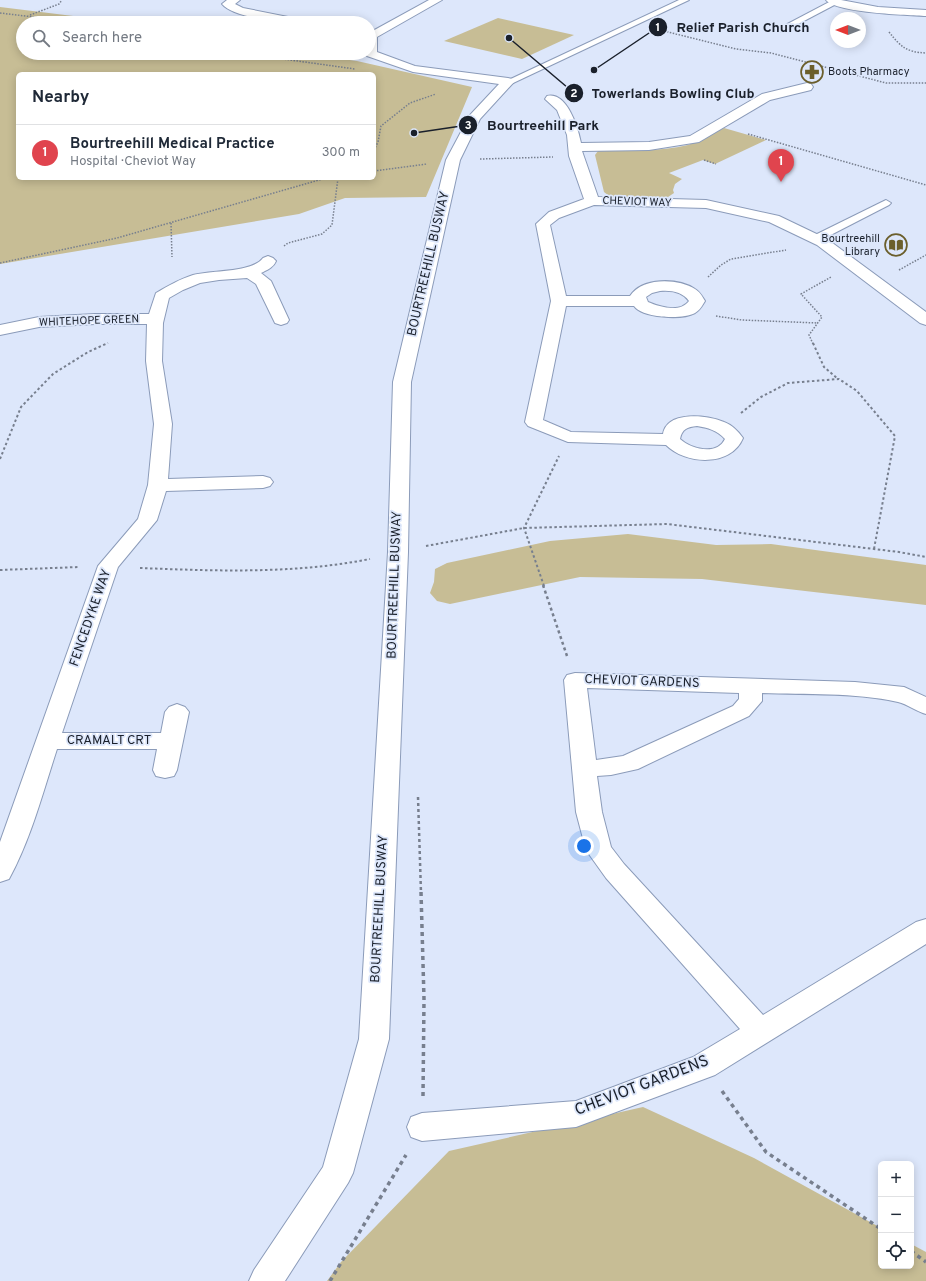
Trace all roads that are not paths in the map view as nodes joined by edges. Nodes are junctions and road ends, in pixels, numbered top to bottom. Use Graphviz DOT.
graph roads {
  1 [pos="235,0"];
  2 [pos="437,0"];
  3 [pos="685,0"];
  4 [pos="834,1"];
  5 [pos="926,13"];
  6 [pos="266,16"];
  7 [pos="780,30"];
  8 [pos="376,33"];
  9 [pos="376,56"];
  10 [pos="508,82"];
  11 [pos="806,87"];
  12 [pos="551,99"];
  13 [pos="574,142"];
  14 [pos="592,201"];
  15 [pos="886,203"];
  16 [pos="817,240"];
  17 [pos="268,261"];
  18 [pos="250,272"];
  19 [pos="559,301"];
  20 [pos="639,301"];
  21 [pos="281,320"];
  22 [pos="926,320"];
  23 [pos="155,321"];
  24 [pos="0,330"];
  25 [pos="671,440"];
  26 [pos="263,482"];
  27 [pos="158,485"];
  28 [pos="751,686"];
  29 [pos="926,706"];
  30 [pos="177,712"];
  31 [pos="48,741"];
  32 [pos="170,741"];
  33 [pos="585,769"];
  34 [pos="165,770"];
  35 [pos="0,872"];
  36 [pos="926,930"];
  37 [pos="760,1032"];
  38 [pos="422,1127"];
  39 [pos="266,1281"];
  1 -- 6 [label="street"];
  2 -- 8 [label="street"];
  3 -- 10 [label="lane, BOURTREEHILL BUSWAY"];
  4 -- 5 [label="street"];
  4 -- 7 [label="lane"];
  9 -- 10 [label="street"];
  10 -- 39 [label="street, BOURTREEHILL BUSWAY"];
  11 -- 13 [label="street"];
  12 -- 13 [label="street"];
  13 -- 14 [label="street"];
  14 -- 16 [label="street, CHEVIOT WAY"];
  14 -- 19 [label="street, CHEVIOT WAY"];
  15 -- 16 [label="lane"];
  16 -- 22 [label="street, CHEVIOT WAY"];
  17 -- 18 [label="street"];
  18 -- 21 [label="street"];
  18 -- 23 [label="street, FENCEDYKE WAY"];
  19 -- 20 [label="street"];
  19 -- 25 [label="street, CHEVIOT WAY"];
  20 -- 20 [label="street"];
  23 -- 24 [label="street, WHITEHOPE GREEN"];
  23 -- 27 [label="street, FENCEDYKE WAY"];
  25 -- 25 [label="street"];
  26 -- 27 [label="street"];
  27 -- 31 [label="street, FENCEDYKE WAY"];
  28 -- 29 [label="street, CHEVIOT GARDENS"];
  28 -- 33 [label="street"];
  28 -- 33 [label="street, CHEVIOT GARDENS"];
  30 -- 32 [label="street"];
  31 -- 32 [label="street, CRAMALT CRT"];
  31 -- 35 [label="street, FENCEDYKE WAY"];
  32 -- 34 [label="street"];
  33 -- 37 [label="street, CHEVIOT GARDENS"];
  36 -- 37 [label="street, CHEVIOT GARDENS"];
  37 -- 38 [label="street, CHEVIOT GARDENS"];
}
